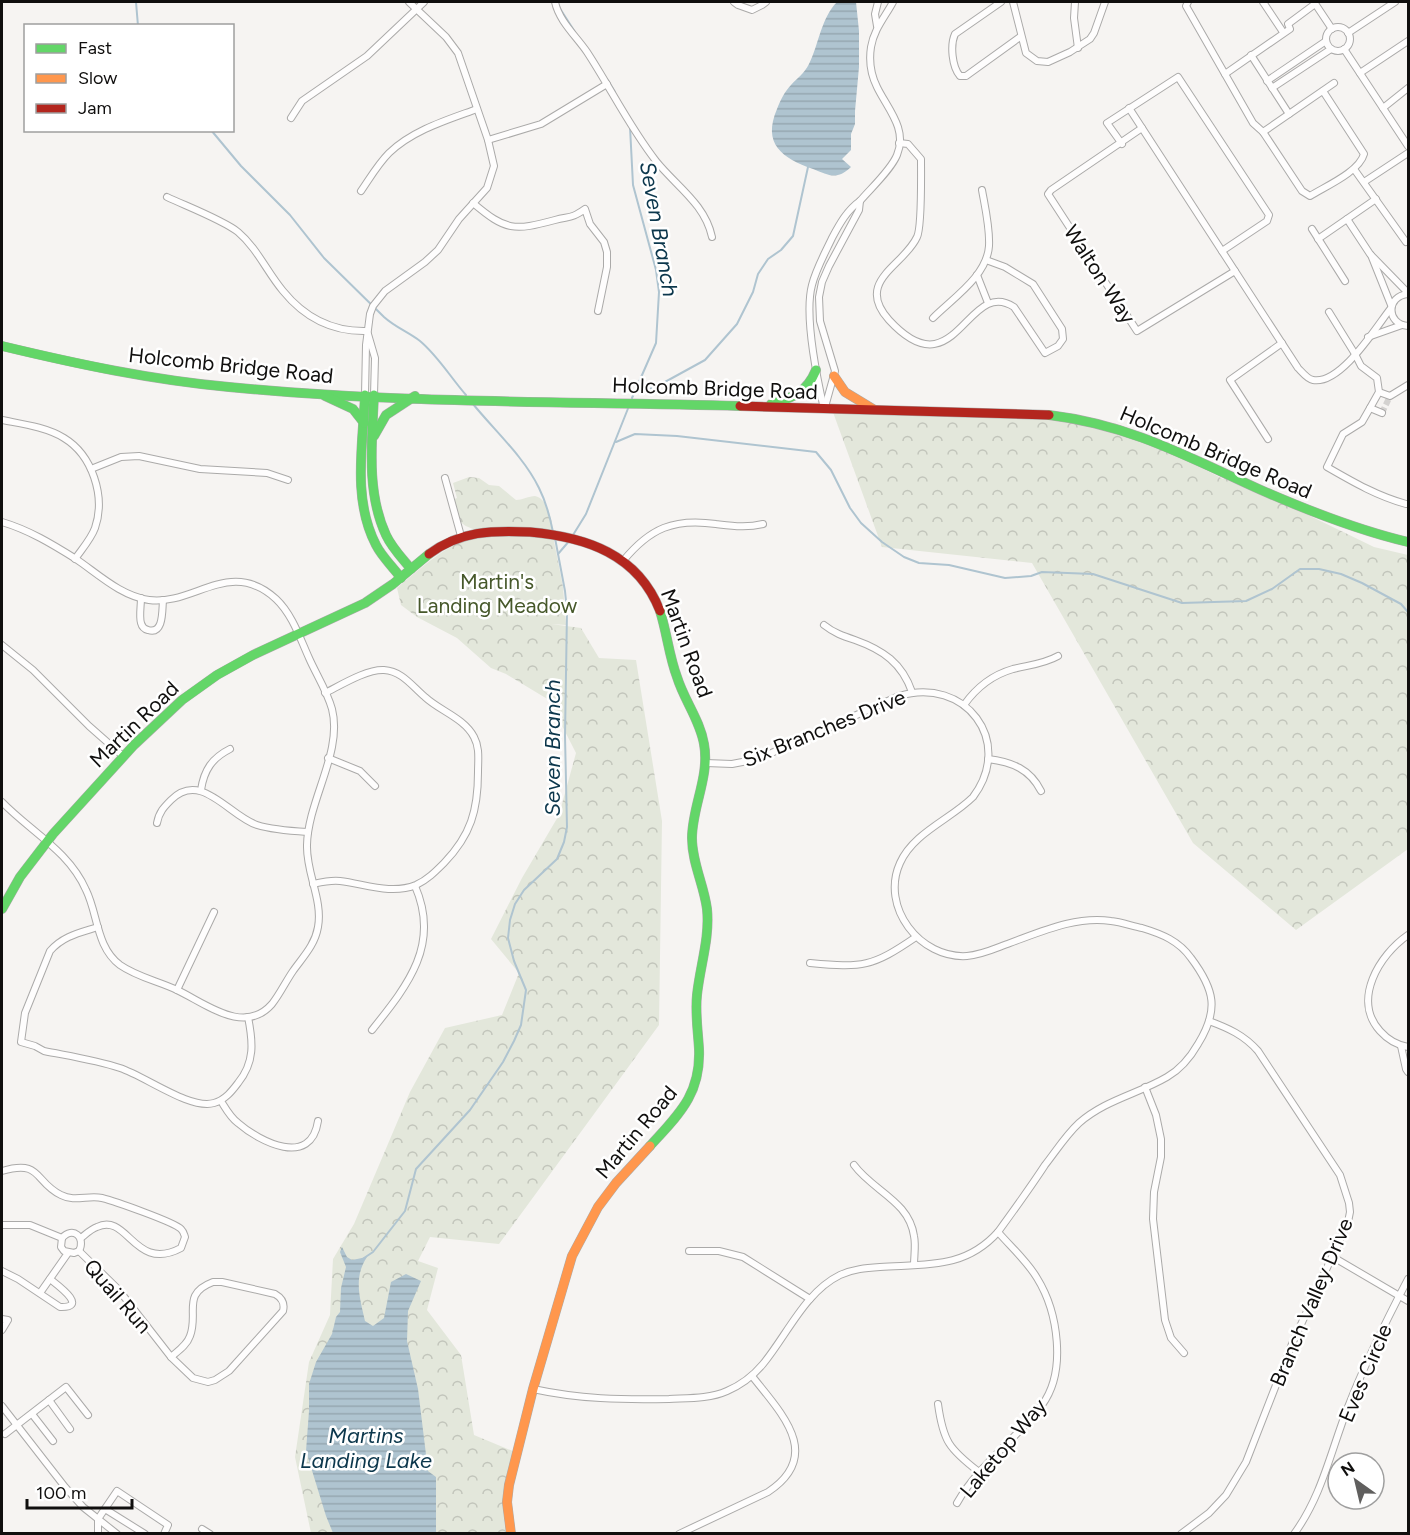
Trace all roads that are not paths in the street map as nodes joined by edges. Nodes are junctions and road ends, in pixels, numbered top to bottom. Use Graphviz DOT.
graph roads {
  1 [pos="409,2"];
  2 [pos="424,2"];
  3 [pos="555,2"];
  4 [pos="734,2"];
  5 [pos="766,2"];
  6 [pos="878,2"];
  7 [pos="893,2"];
  8 [pos="1001,2"];
  9 [pos="1013,2"];
  10 [pos="1075,2"];
  11 [pos="1105,2"];
  12 [pos="1188,2"];
  13 [pos="1263,2"];
  14 [pos="1323,2"];
  15 [pos="1395,2"];
  16 [pos="1315,4"];
  17 [pos="416,10"];
  18 [pos="877,27"];
  19 [pos="1332,29"];
  20 [pos="1283,32"];
  21 [pos="1348,33"];
  22 [pos="1020,37"];
  23 [pos="1326,41"];
  24 [pos="1408,41"];
  25 [pos="1078,48"];
  26 [pos="1331,49"];
  27 [pos="1344,50"];
  28 [pos="1251,55"];
  29 [pos="1360,73"];
  30 [pos="1225,74"];
  31 [pos="1267,81"];
  32 [pos="1334,83"];
  33 [pos="607,84"];
  34 [pos="1272,88"];
  35 [pos="1408,88"];
  36 [pos="1323,91"];
  37 [pos="1130,108"];
  38 [pos="1383,108"];
  39 [pos="477,110"];
  40 [pos="1289,114"];
  41 [pos="291,118"];
  42 [pos="1143,128"];
  43 [pos="1263,132"];
  44 [pos="488,140"];
  45 [pos="899,142"];
  46 [pos="1122,144"];
  47 [pos="1408,146"];
  48 [pos="1408,153"];
  49 [pos="1354,169"];
  50 [pos="1364,182"];
  51 [pos="982,190"];
  52 [pos="361,191"];
  53 [pos="167,197"];
  54 [pos="1376,199"];
  55 [pos="860,201"];
  56 [pos="473,203"];
  57 [pos="1347,219"];
  58 [pos="841,222"];
  59 [pos="850,227"];
  60 [pos="1312,229"];
  61 [pos="712,237"];
  62 [pos="1318,239"];
  63 [pos="1406,242"];
  64 [pos="1222,251"];
  65 [pos="1371,254"];
  66 [pos="986,260"];
  67 [pos="1235,271"];
  68 [pos="977,275"];
  69 [pos="1344,281"];
  70 [pos="1408,294"];
  71 [pos="988,303"];
  72 [pos="1391,306"];
  73 [pos="598,311"];
  74 [pos="1329,312"];
  75 [pos="933,318"];
  76 [pos="811,321"];
  77 [pos="819,321"];
  78 [pos="1406,326"];
  79 [pos="367,331"];
  80 [pos="1367,338"];
  81 [pos="1282,343"];
  82 [pos="2,346"];
  83 [pos="1355,354"];
  84 [pos="816,370"];
  85 [pos="834,376"];
  86 [pos="1408,385"];
  87 [pos="1379,392"];
  88 [pos="317,393"];
  89 [pos="369,395"];
  90 [pos="415,396"];
  91 [pos="759,407"];
  92 [pos="1370,408"];
  93 [pos="824,409"];
  94 [pos="876,410"];
  95 [pos="1382,413"];
  96 [pos="2,420"];
  97 [pos="364,423"];
  98 [pos="374,436"];
  99 [pos="1268,439"];
  100 [pos="91,469"];
  101 [pos="445,478"];
  102 [pos="288,480"];
  103 [pos="1408,504"];
  104 [pos="2,522"];
  105 [pos="763,524"];
  106 [pos="461,536"];
  107 [pos="1408,542"];
  108 [pos="75,559"];
  109 [pos="623,561"];
  110 [pos="411,569"];
  111 [pos="401,578"];
  112 [pos="141,598"];
  113 [pos="163,600"];
  114 [pos="824,625"];
  115 [pos="298,635"];
  116 [pos="2,645"];
  117 [pos="1058,656"];
  118 [pos="912,692"];
  119 [pos="325,693"];
  120 [pos="964,705"];
  121 [pos="230,749"];
  122 [pos="123,756"];
  123 [pos="328,758"];
  124 [pos="988,759"];
  125 [pos="706,763"];
  126 [pos="375,786"];
  127 [pos="201,790"];
  128 [pos="1041,791"];
  129 [pos="2,802"];
  130 [pos="157,823"];
  131 [pos="308,832"];
  132 [pos="47,841"];
  133 [pos="313,884"];
  134 [pos="415,886"];
  135 [pos="2,909"];
  136 [pos="214,912"];
  137 [pos="98,927"];
  138 [pos="1408,935"];
  139 [pos="916,937"];
  140 [pos="810,963"];
  141 [pos="177,990"];
  142 [pos="248,1017"];
  143 [pos="1209,1021"];
  144 [pos="372,1030"];
  145 [pos="1405,1046"];
  146 [pos="1408,1072"];
  147 [pos="1145,1087"];
  148 [pos="221,1101"];
  149 [pos="318,1121"];
  150 [pos="854,1165"];
  151 [pos="2,1171"];
  152 [pos="2,1225"];
  153 [pos="998,1232"];
  154 [pos="62,1238"];
  155 [pos="81,1238"];
  156 [pos="79,1251"];
  157 [pos="689,1251"];
  158 [pos="68,1253"];
  159 [pos="1333,1257"];
  160 [pos="914,1265"];
  161 [pos="2,1272"];
  162 [pos="50,1279"];
  163 [pos="1408,1279"];
  164 [pos="40,1293"];
  165 [pos="1399,1296"];
  166 [pos="810,1299"];
  167 [pos="1408,1301"];
  168 [pos="2,1319"];
  169 [pos="2,1330"];
  170 [pos="1184,1353"];
  171 [pos="171,1357"];
  172 [pos="752,1376"];
  173 [pos="533,1389"];
  174 [pos="49,1400"];
  175 [pos="938,1404"];
  176 [pos="2,1406"];
  177 [pos="32,1414"];
  178 [pos="88,1415"];
  179 [pos="17,1426"];
  180 [pos="70,1429"];
  181 [pos="2,1434"];
  182 [pos="53,1441"];
  183 [pos="979,1472"];
  184 [pos="957,1503"];
  185 [pos="105,1509"];
  186 [pos="98,1520"];
  187 [pos="202,1529"];
  188 [pos="98,1533"];
  189 [pos="117,1533"];
  190 [pos="145,1533"];
  191 [pos="164,1533"];
  192 [pos="210,1533"];
  193 [pos="511,1533"];
  194 [pos="679,1533"];
  195 [pos="1181,1533"];
  196 [pos="1294,1533"];
  1 -- 17 [label="street"];
  2 -- 17 [label="street"];
  3 -- 33 [label="street"];
  4 -- 5 [label="street"];
  6 -- 18 [label="street"];
  7 -- 18 [label="street"];
  8 -- 22 [label="street"];
  9 -- 22 [label="street"];
  10 -- 25 [label="street"];
  11 -- 25 [label="street"];
  12 -- 30 [label="street"];
  13 -- 20 [label="street"];
  14 -- 16 [label="street"];
  15 -- 21 [label="street"];
  16 -- 19 [label="street"];
  16 -- 20 [label="street"];
  17 -- 39 [label="street"];
  17 -- 41 [label="street"];
  18 -- 45 [label="street"];
  19 -- 21 [label="street"];
  19 -- 23 [label="street"];
  20 -- 28 [label="street"];
  21 -- 27 [label="street"];
  22 -- 25 [label="street"];
  23 -- 26 [label="street"];
  23 -- 31 [label="street"];
  24 -- 29 [label="street"];
  26 -- 27 [label="street"];
  26 -- 34 [label="street"];
  27 -- 29 [label="street"];
  28 -- 30 [label="street"];
  28 -- 31 [label="street"];
  29 -- 38 [label="street"];
  30 -- 43 [label="street"];
  31 -- 34 [label="street"];
  32 -- 36 [label="street"];
  33 -- 44 [label="street"];
  33 -- 61 [label="street"];
  34 -- 40 [label="street"];
  35 -- 38 [label="street"];
  36 -- 40 [label="street"];
  36 -- 49 [label="street"];
  37 -- 42 [label="street"];
  37 -- 46 [label="street"];
  37 -- 64 [label="street"];
  38 -- 47 [label="street"];
  39 -- 44 [label="street"];
  39 -- 52 [label="street"];
  40 -- 43 [label="street"];
  42 -- 46 [label="street, Walton Way"];
  42 -- 64 [label="street"];
  43 -- 49 [label="street"];
  44 -- 56 [label="street"];
  45 -- 55 [label="street"];
  45 -- 71 [label="street"];
  46 -- 67 [label="street, Walton Way"];
  48 -- 50 [label="street"];
  49 -- 50 [label="street"];
  50 -- 54 [label="street"];
  51 -- 66 [label="street"];
  53 -- 79 [label="street"];
  54 -- 57 [label="street"];
  54 -- 63 [label="street"];
  55 -- 58 [label="street"];
  55 -- 59 [label="street"];
  56 -- 73 [label="street"];
  56 -- 79 [label="street"];
  57 -- 62 [label="street"];
  57 -- 65 [label="street"];
  58 -- 59 [label="street"];
  58 -- 76 [label="street"];
  59 -- 77 [label="street"];
  60 -- 62 [label="street"];
  62 -- 69 [label="street"];
  64 -- 67 [label="street"];
  65 -- 70 [label="street"];
  65 -- 72 [label="street"];
  66 -- 68 [label="street"];
  66 -- 71 [label="street"];
  67 -- 81 [label="street"];
  68 -- 71 [label="street"];
  68 -- 75 [label="street"];
  70 -- 72 [label="street"];
  72 -- 78 [label="street"];
  72 -- 80 [label="street"];
  74 -- 83 [label="street"];
  76 -- 77 [label="street"];
  76 -- 84 [label="street"];
  77 -- 85 [label="street"];
  78 -- 80 [label="street"];
  79 -- 89 [label="street"];
  80 -- 83 [label="street"];
  81 -- 83 [label="street"];
  81 -- 99 [label="street"];
  82 -- 88 [label="street, Holcomb Bridge Road"];
  83 -- 87 [label="street"];
  84 -- 91 [label="street"];
  84 -- 93 [label="street"];
  85 -- 93 [label="street"];
  85 -- 94 [label="street"];
  86 -- 87 [label="street"];
  87 -- 92 [label="street"];
  88 -- 89 [label="street, Holcomb Bridge Road"];
  88 -- 97 [label="street"];
  89 -- 90 [label="street, Holcomb Bridge Road"];
  89 -- 97 [label="street"];
  89 -- 98 [label="street"];
  90 -- 91 [label="street, Holcomb Bridge Road"];
  90 -- 98 [label="street"];
  91 -- 93 [label="street, Holcomb Bridge Road"];
  92 -- 95 [label="street"];
  92 -- 103 [label="street"];
  93 -- 94 [label="street, Holcomb Bridge Road"];
  94 -- 107 [label="street, Holcomb Bridge Road"];
  96 -- 100 [label="street"];
  97 -- 111 [label="street"];
  98 -- 110 [label="street"];
  100 -- 102 [label="street"];
  100 -- 108 [label="street"];
  101 -- 106 [label="street"];
  104 -- 108 [label="street"];
  105 -- 109 [label="street"];
  106 -- 109 [label="street, Martin Road"];
  106 -- 110 [label="street, Martin Road"];
  108 -- 112 [label="street"];
  109 -- 125 [label="street, Martin Road"];
  110 -- 111 [label="street, Martin Road"];
  111 -- 115 [label="street, Martin Road"];
  112 -- 113 [label="street"];
  112 -- 113 [label="street"];
  113 -- 115 [label="street"];
  114 -- 118 [label="street"];
  115 -- 119 [label="street"];
  115 -- 122 [label="street, Martin Road"];
  116 -- 122 [label="street"];
  117 -- 120 [label="street"];
  118 -- 120 [label="street, Six Branches Drive"];
  118 -- 125 [label="street, Six Branches Drive"];
  119 -- 123 [label="street"];
  119 -- 134 [label="street"];
  120 -- 124 [label="street, Six Branches Drive"];
  121 -- 127 [label="street"];
  122 -- 132 [label="street, Martin Road"];
  123 -- 126 [label="street"];
  123 -- 131 [label="street"];
  124 -- 128 [label="street"];
  124 -- 139 [label="street, Six Branches Drive"];
  125 -- 173 [label="street, Martin Road"];
  127 -- 130 [label="street"];
  127 -- 131 [label="street"];
  129 -- 132 [label="street"];
  131 -- 133 [label="street"];
  132 -- 135 [label="street, Martin Road"];
  132 -- 137 [label="street"];
  133 -- 134 [label="street"];
  133 -- 142 [label="street"];
  134 -- 144 [label="street"];
  136 -- 141 [label="street"];
  137 -- 141 [label="street"];
  137 -- 148 [label="street"];
  138 -- 145 [label="street"];
  139 -- 140 [label="street"];
  139 -- 143 [label="street, Six Branches Drive"];
  141 -- 142 [label="street"];
  142 -- 148 [label="street"];
  143 -- 147 [label="street, Six Branches Drive"];
  143 -- 159 [label="street, Branch Valley Drive"];
  145 -- 146 [label="street"];
  147 -- 153 [label="street, Six Branches Drive"];
  147 -- 170 [label="street"];
  148 -- 149 [label="street"];
  150 -- 160 [label="street"];
  151 -- 155 [label="street"];
  152 -- 154 [label="street"];
  153 -- 160 [label="street, Six Branches Drive"];
  153 -- 183 [label="street, Laketop Way"];
  154 -- 155 [label="street"];
  154 -- 158 [label="street, Quail Run"];
  155 -- 156 [label="street"];
  156 -- 158 [label="street, Quail Run"];
  156 -- 171 [label="street, Quail Run"];
  157 -- 166 [label="street"];
  158 -- 162 [label="street"];
  159 -- 165 [label="street"];
  159 -- 195 [label="street, Branch Valley Drive"];
  160 -- 166 [label="street, Six Branches Drive"];
  161 -- 164 [label="street"];
  162 -- 164 [label="street"];
  162 -- 164 [label="street"];
  163 -- 165 [label="street, Eves Circle"];
  165 -- 167 [label="street"];
  165 -- 196 [label="street, Eves Circle"];
  166 -- 172 [label="street, Six Branches Drive"];
  168 -- 169 [label="street"];
  171 -- 171 [label="street, Quail Run"];
  172 -- 173 [label="street, Six Branches Drive"];
  172 -- 194 [label="street"];
  173 -- 193 [label="street, Martin Road"];
  174 -- 177 [label="street"];
  174 -- 178 [label="street"];
  174 -- 180 [label="street"];
  175 -- 183 [label="street"];
  176 -- 179 [label="street"];
  177 -- 179 [label="street"];
  177 -- 182 [label="street"];
  179 -- 181 [label="street"];
  179 -- 186 [label="street"];
  183 -- 184 [label="street, Laketop Way"];
  185 -- 186 [label="street"];
  185 -- 190 [label="street"];
  185 -- 191 [label="street"];
  186 -- 188 [label="street"];
  186 -- 189 [label="street"];
  187 -- 192 [label="street"];
}
